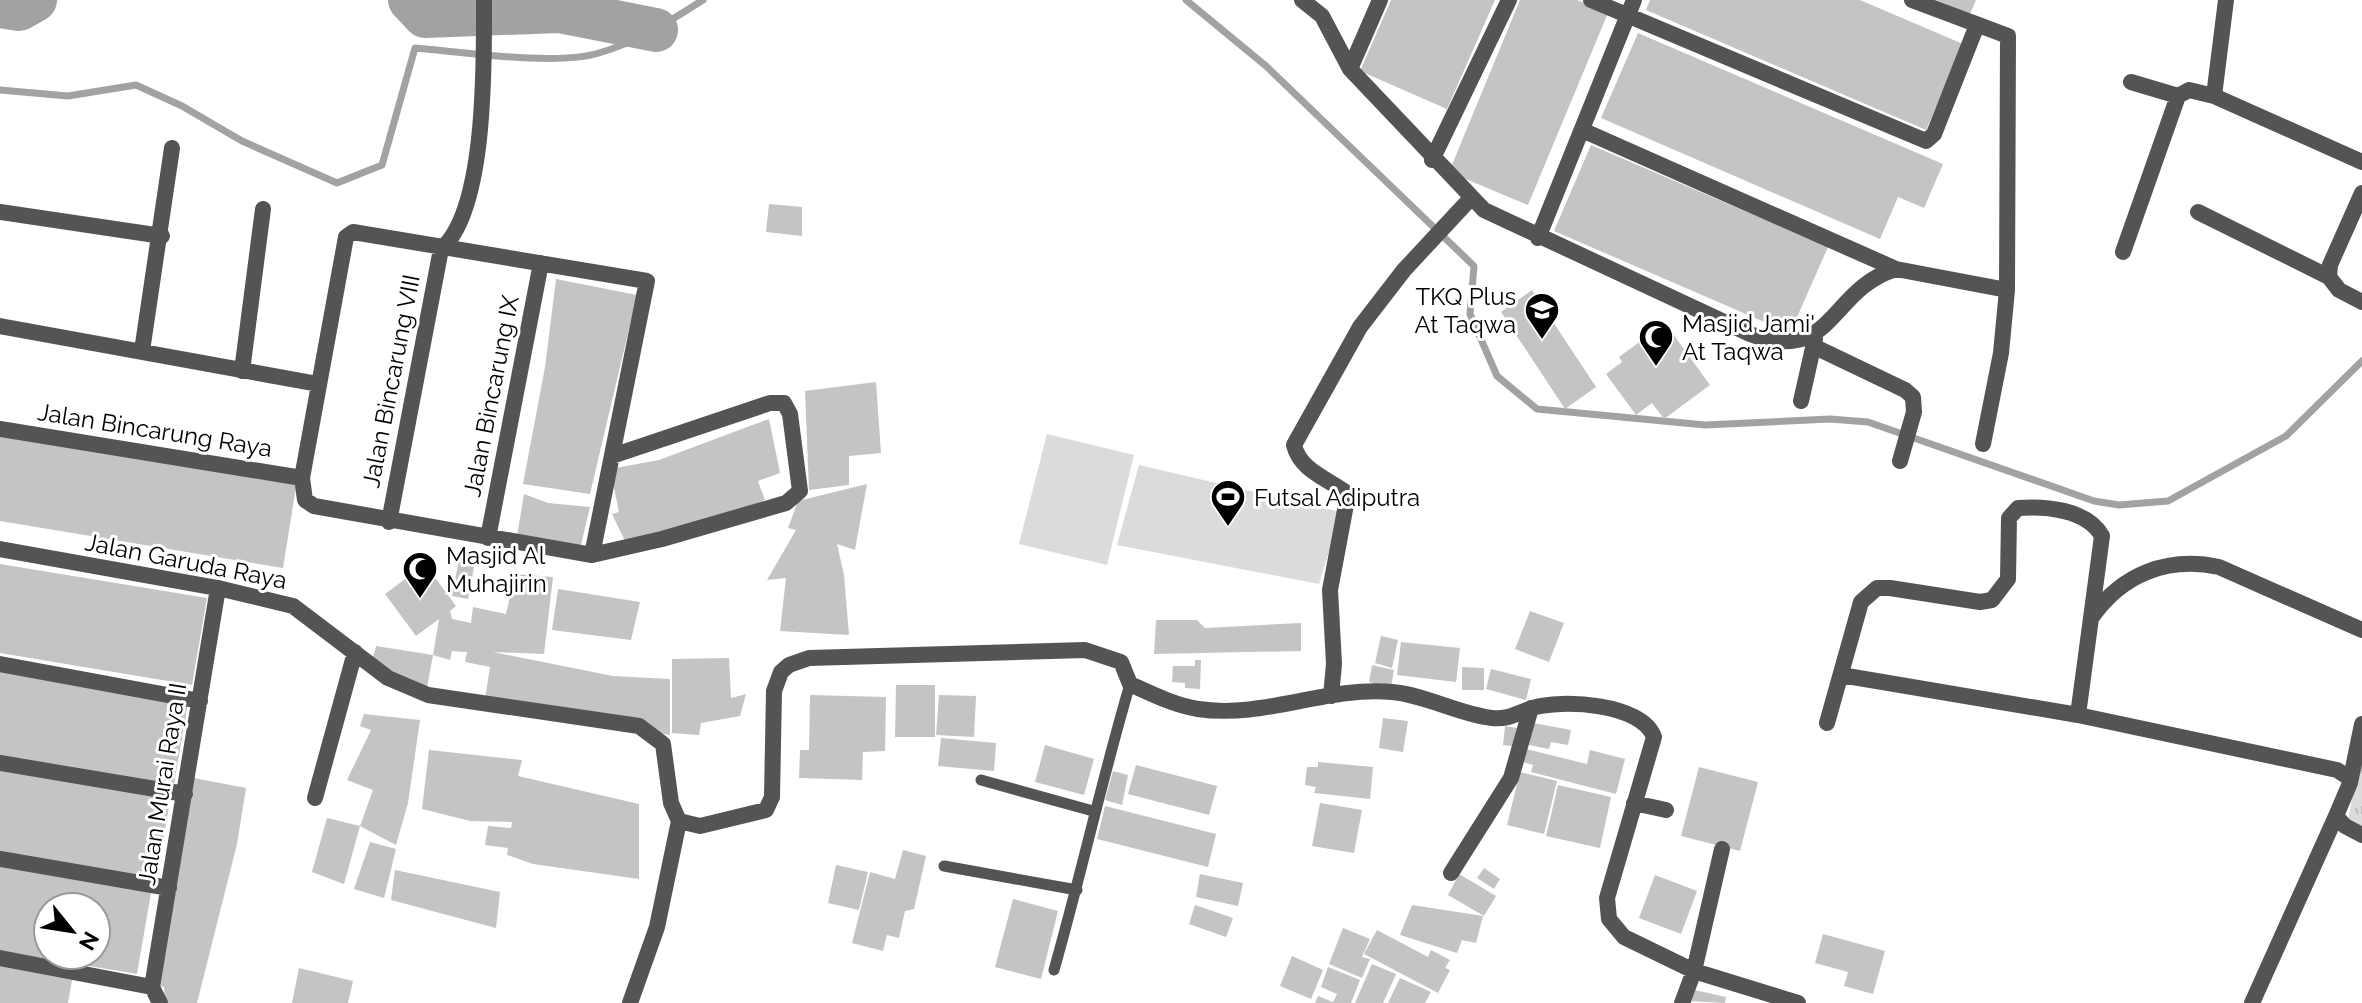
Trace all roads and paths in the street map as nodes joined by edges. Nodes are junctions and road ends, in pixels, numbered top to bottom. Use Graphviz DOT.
graph roads {
  1 [pos="484,0"];
  2 [pos="1302,0"];
  3 [pos="1380,0"];
  4 [pos="1509,0"];
  5 [pos="1591,0"];
  6 [pos="1912,0"];
  7 [pos="2226,0"];
  8 [pos="1632,7"];
  9 [pos="1977,25"];
  10 [pos="1350,69"];
  11 [pos="2131,82"];
  12 [pos="2178,96"];
  13 [pos="2214,96"];
  14 [pos="1582,130"];
  15 [pos="172,148"];
  16 [pos="1432,160"];
  17 [pos="2362,162"];
  18 [pos="2362,193"];
  19 [pos="1471,198"];
  20 [pos="263,209"];
  21 [pos="0,212"];
  22 [pos="2198,212"];
  23 [pos="162,236"];
  24 [pos="1538,238"];
  25 [pos="441,249"];
  26 [pos="2123,252"];
  27 [pos="541,263"];
  28 [pos="1896,269"];
  29 [pos="2329,277"];
  30 [pos="2007,290"];
  31 [pos="2362,302"];
  32 [pos="0,326"];
  33 [pos="1815,340"];
  34 [pos="142,351"];
  35 [pos="242,371"];
  36 [pos="318,384"];
  37 [pos="1801,401"];
  38 [pos="0,429"];
  39 [pos="1983,444"];
  40 [pos="612,456"];
  41 [pos="1900,461"];
  42 [pos="302,478"];
  43 [pos="389,522"];
  44 [pos="488,538"];
  45 [pos="0,549"];
  46 [pos="592,555"];
  47 [pos="218,588"];
  48 [pos="2091,619"];
  49 [pos="2362,630"];
  50 [pos="355,652"];
  51 [pos="0,664"];
  52 [pos="1841,675"];
  53 [pos="1130,684"];
  54 [pos="1331,696"];
  55 [pos="200,701"];
  56 [pos="1531,708"];
  57 [pos="2078,715"];
  58 [pos="1827,723"];
  59 [pos="2362,724"];
  60 [pos="0,763"];
  61 [pos="981,780"];
  62 [pos="2350,783"];
  63 [pos="185,794"];
  64 [pos="315,798"];
  65 [pos="1634,803"];
  66 [pos="1666,810"];
  67 [pos="1093,811"];
  68 [pos="2336,816"];
  69 [pos="679,821"];
  70 [pos="2362,835"];
  71 [pos="1722,849"];
  72 [pos="0,859"];
  73 [pos="944,866"];
  74 [pos="1451,873"];
  75 [pos="169,888"];
  76 [pos="1077,890"];
  77 [pos="0,958"];
  78 [pos="1054,970"];
  79 [pos="1694,971"];
  80 [pos="152,987"];
  81 [pos="160,1003"];
  82 [pos="630,1003"];
  83 [pos="1682,1003"];
  84 [pos="1798,1003"];
  85 [pos="2252,1003"];
  1 -- 25 [label="street"];
  2 -- 10 [label="street"];
  3 -- 10 [label="street"];
  4 -- 16 [label="street"];
  5 -- 8 [label="street"];
  6 -- 9 [label="street"];
  7 -- 13 [label="street"];
  8 -- 9 [label="street"];
  8 -- 14 [label="street"];
  9 -- 30 [label="street"];
  10 -- 16 [label="street"];
  11 -- 12 [label="street"];
  12 -- 13 [label="street"];
  12 -- 26 [label="street"];
  13 -- 17 [label="street"];
  14 -- 24 [label="street"];
  14 -- 28 [label="street"];
  15 -- 23 [label="street"];
  16 -- 19 [label="street"];
  18 -- 29 [label="street"];
  19 -- 24 [label="street"];
  19 -- 54 [label="street"];
  20 -- 35 [label="street"];
  21 -- 23 [label="street"];
  22 -- 29 [label="street"];
  23 -- 34 [label="street"];
  24 -- 33 [label="street"];
  25 -- 27 [label="street"];
  25 -- 36 [label="street"];
  25 -- 43 [label="street, Jalan Bincarung VIII"];
  27 -- 40 [label="street"];
  27 -- 44 [label="street, Jalan Bincarung IX"];
  28 -- 30 [label="street"];
  28 -- 33 [label="street"];
  29 -- 31 [label="street"];
  30 -- 39 [label="street"];
  32 -- 34 [label="street"];
  33 -- 37 [label="street"];
  33 -- 41 [label="street"];
  34 -- 35 [label="street"];
  35 -- 36 [label="street"];
  36 -- 42 [label="street"];
  38 -- 42 [label="street, Jalan Bincarung Raya"];
  40 -- 46 [label="street"];
  40 -- 46 [label="street"];
  42 -- 43 [label="street"];
  43 -- 44 [label="street"];
  44 -- 46 [label="street"];
  45 -- 47 [label="street, Jalan Garuda Raya"];
  47 -- 50 [label="street, Jalan Garuda Raya"];
  47 -- 55 [label="street, Jalan Murai Raya II"];
  48 -- 49 [label="street"];
  48 -- 52 [label="street"];
  48 -- 57 [label="street"];
  50 -- 64 [label="street"];
  50 -- 69 [label="street, Jalan Garuda Raya"];
  51 -- 55 [label="street"];
  52 -- 57 [label="street"];
  52 -- 58 [label="street"];
  53 -- 54 [label="street"];
  53 -- 67 [label="lane"];
  53 -- 69 [label="street"];
  54 -- 56 [label="street"];
  55 -- 63 [label="street, Jalan Murai Raya II"];
  56 -- 65 [label="street"];
  56 -- 74 [label="street"];
  57 -- 62 [label="street"];
  59 -- 62 [label="street"];
  60 -- 63 [label="street"];
  61 -- 67 [label="lane"];
  62 -- 68 [label="street"];
  63 -- 75 [label="street, Jalan Murai Raya II"];
  65 -- 66 [label="street"];
  65 -- 79 [label="street"];
  67 -- 76 [label="lane"];
  68 -- 70 [label="street"];
  68 -- 85 [label="street"];
  69 -- 82 [label="street"];
  71 -- 79 [label="street"];
  72 -- 75 [label="street"];
  73 -- 76 [label="lane"];
  75 -- 80 [label="street, Jalan Murai Raya II"];
  76 -- 78 [label="lane"];
  77 -- 80 [label="street"];
  79 -- 83 [label="street"];
  79 -- 84 [label="street"];
  80 -- 81 [label="street"];
}
